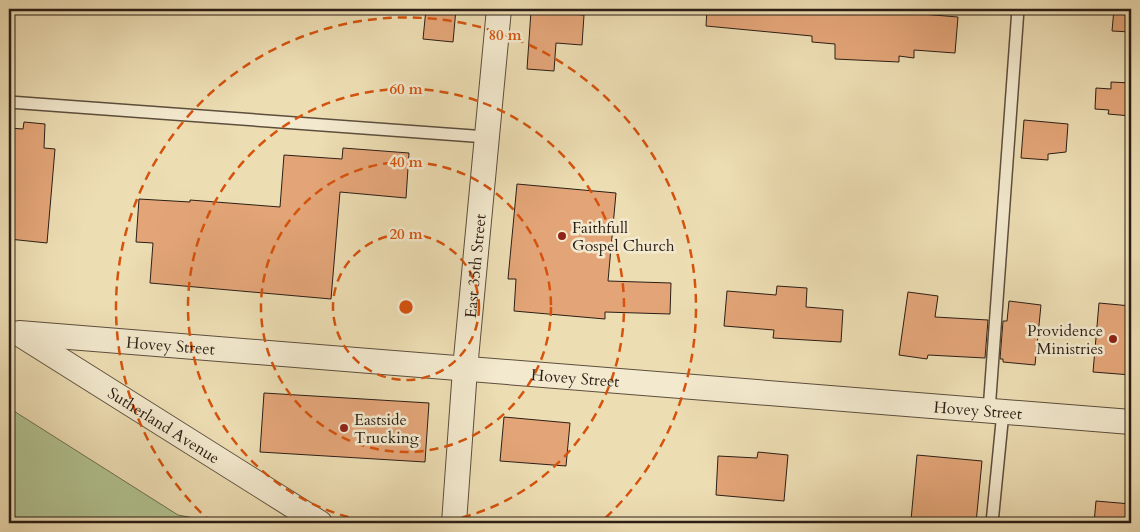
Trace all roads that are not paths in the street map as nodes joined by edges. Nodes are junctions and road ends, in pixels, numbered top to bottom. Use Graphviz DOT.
graph roads {
  1 [pos="499,9"];
  2 [pos="1018,9"];
  3 [pos="9,102"];
  4 [pos="487,137"];
  5 [pos="14,330"];
  6 [pos="465,369"];
  7 [pos="996,412"];
  8 [pos="1131,422"];
  9 [pos="320,523"];
  10 [pos="454,523"];
  11 [pos="992,523"];
  1 -- 4 [label="street, East 35th Street"];
  2 -- 7 [label="lane"];
  3 -- 4 [label="lane"];
  4 -- 6 [label="street, East 35th Street"];
  5 -- 6 [label="street, Hovey Street"];
  5 -- 9 [label="street, Sutherland Avenue"];
  6 -- 7 [label="street, Hovey Street"];
  6 -- 10 [label="street, East 35th Street"];
  7 -- 8 [label="street, Hovey Street"];
  7 -- 11 [label="lane"];
}
